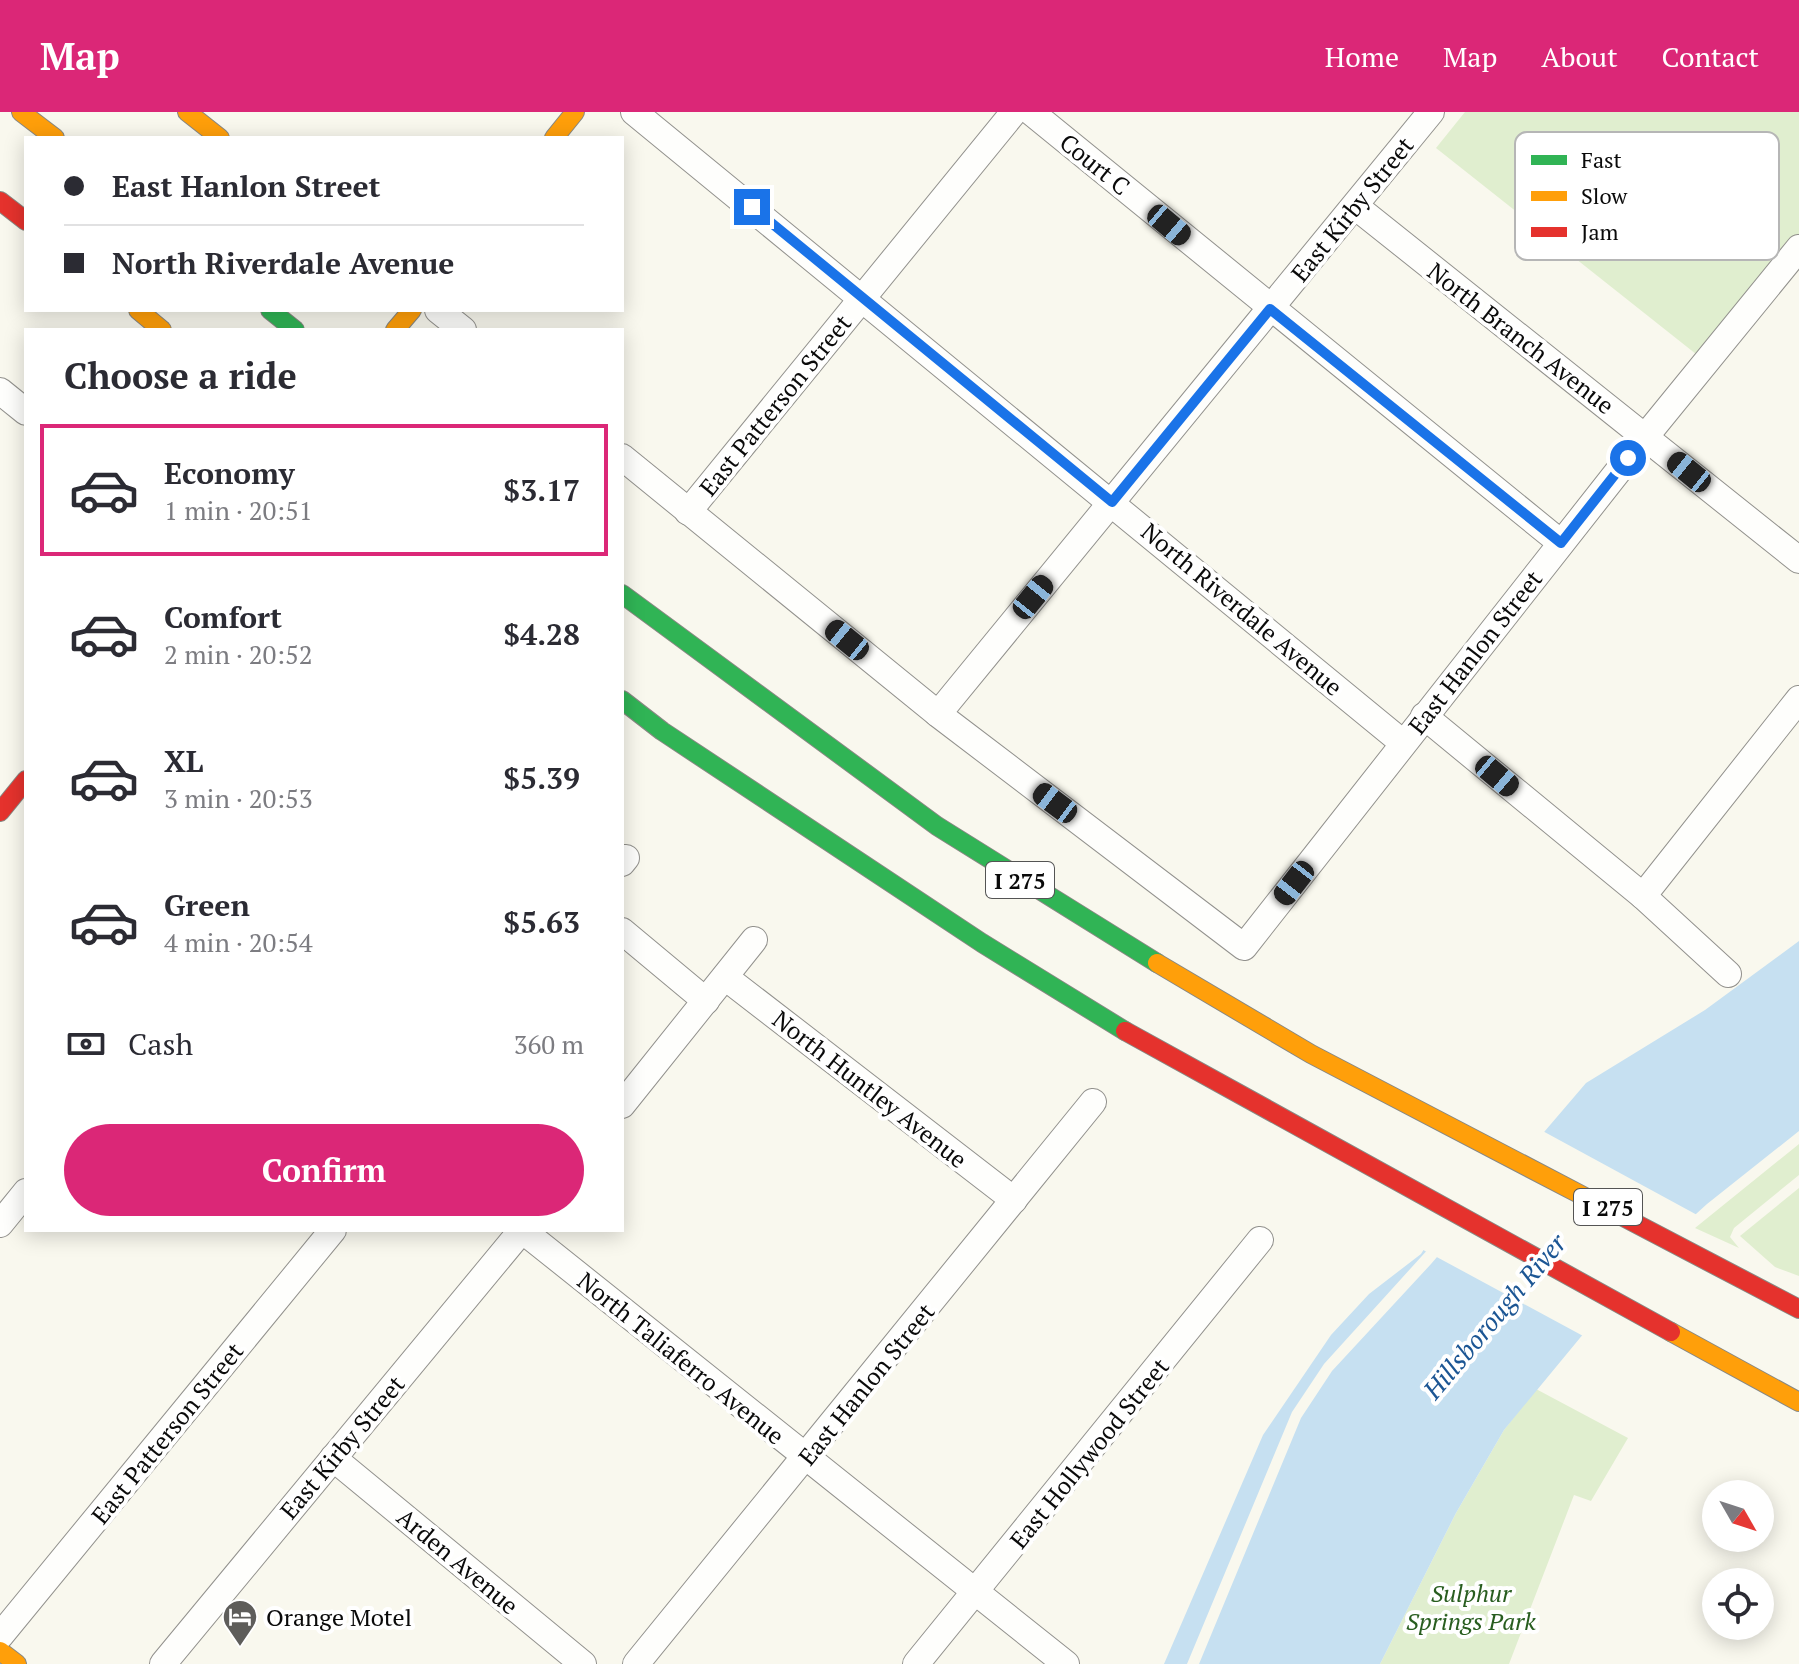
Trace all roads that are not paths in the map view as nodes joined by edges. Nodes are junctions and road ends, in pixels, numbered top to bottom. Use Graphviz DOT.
graph roads {
  1 [pos="21,112"];
  2 [pos="187,112"];
  3 [pos="575,112"];
  4 [pos="634,112"];
  5 [pos="1014,112"];
  6 [pos="1031,112"];
  7 [pos="1431,112"];
  8 [pos="52,136"];
  9 [pos="217,136"];
  10 [pos="556,136"];
  11 [pos="0,201"];
  12 [pos="1355,206"];
  13 [pos="24,219"];
  14 [pos="1799,248"];
  15 [pos="863,297"];
  16 [pos="1270,309"];
  17 [pos="140,312"];
  18 [pos="273,312"];
  19 [pos="410,312"];
  20 [pos="440,312"];
  21 [pos="160,328"];
  22 [pos="293,328"];
  23 [pos="397,328"];
  24 [pos="460,328"];
  25 [pos="0,391"];
  26 [pos="24,410"];
  27 [pos="1645,437"];
  28 [pos="624,459"];
  29 [pos="1112,502"];
  30 [pos="688,512"];
  31 [pos="1561,543"];
  32 [pos="1799,560"];
  33 [pos="624,595"];
  34 [pos="1799,699"];
  35 [pos="624,702"];
  36 [pos="938,714"];
  37 [pos="1424,716"];
  38 [pos="1403,743"];
  39 [pos="24,782"];
  40 [pos="2,807"];
  41 [pos="1643,896"];
  42 [pos="624,933"];
  43 [pos="754,940"];
  44 [pos="1728,974"];
  45 [pos="725,977"];
  46 [pos="706,1001"];
  47 [pos="1093,1102"];
  48 [pos="624,1103"];
  49 [pos="24,1194"];
  50 [pos="1014,1200"];
  51 [pos="0,1224"];
  52 [pos="331,1232"];
  53 [pos="520,1232"];
  54 [pos="524,1232"];
  55 [pos="1260,1240"];
  56 [pos="1799,1309"];
  57 [pos="1749,1374"];
  58 [pos="1799,1402"];
  59 [pos="1799,1419"];
  60 [pos="333,1458"];
  61 [pos="806,1460"];
  62 [pos="976,1594"];
  63 [pos="0,1636"];
  64 [pos="0,1651"];
  65 [pos="17,1664"];
  66 [pos="163,1664"];
  67 [pos="583,1664"];
  68 [pos="636,1664"];
  69 [pos="916,1664"];
  70 [pos="1066,1664"];
  1 -- 8 [label="main road"];
  2 -- 9 [label="main road"];
  3 -- 10 [label="main road"];
  4 -- 15 [label="street, North Riverdale Avenue"];
  5 -- 15 [label="street, East Patterson Street"];
  6 -- 16 [label="street, Court C"];
  7 -- 12 [label="street, East Kirby Street"];
  11 -- 13 [label="main road"];
  12 -- 16 [label="street, East Kirby Street"];
  12 -- 27 [label="street, North Branch Avenue"];
  14 -- 27 [label="street, East Hanlon Street"];
  15 -- 29 [label="street, North Riverdale Avenue"];
  15 -- 30 [label="street, East Patterson Street"];
  16 -- 29 [label="street, East Kirby Street"];
  16 -- 31 [label="street, Court C"];
  17 -- 21 [label="main road"];
  18 -- 22 [label="main road"];
  19 -- 23 [label="main road"];
  20 -- 24 [label="street"];
  25 -- 26 [label="street"];
  27 -- 31 [label="street, East Hanlon Street"];
  27 -- 32 [label="street, North Branch Avenue"];
  28 -- 30 [label="street"];
  29 -- 36 [label="street, East Kirby Street"];
  29 -- 38 [label="street, North Riverdale Avenue"];
  30 -- 36 [label="street"];
  31 -- 37 [label="street, East Hanlon Street"];
  33 -- 56 [label="main road, I 275"];
  34 -- 41 [label="street"];
  35 -- 57 [label="main road"];
  36 -- 38 [label="street, East Hanlon Street"];
  37 -- 38 [label="street, East Hanlon Street"];
  37 -- 41 [label="street"];
  39 -- 40 [label="main road"];
  41 -- 44 [label="street"];
  42 -- 46 [label="street"];
  43 -- 45 [label="street"];
  45 -- 46 [label="street"];
  45 -- 50 [label="street, North Huntley Avenue"];
  46 -- 48 [label="street"];
  47 -- 50 [label="street, East Hanlon Street"];
  49 -- 51 [label="street"];
  50 -- 61 [label="street, East Hanlon Street"];
  52 -- 63 [label="street, East Patterson Street"];
  53 -- 60 [label="street, East Kirby Street"];
  54 -- 61 [label="street, North Taliaferro Avenue"];
  55 -- 62 [label="street, East Hollywood Street"];
  57 -- 58 [label="main road"];
  57 -- 59 [label="main road"];
  60 -- 66 [label="street, East Kirby Street"];
  60 -- 67 [label="street, Arden Avenue"];
  61 -- 62 [label="street, North Taliaferro Avenue"];
  61 -- 68 [label="street, East Hanlon Street"];
  62 -- 69 [label="street, East Hollywood Street"];
  62 -- 70 [label="street, North Taliaferro Avenue"];
  64 -- 65 [label="main road"];
}
